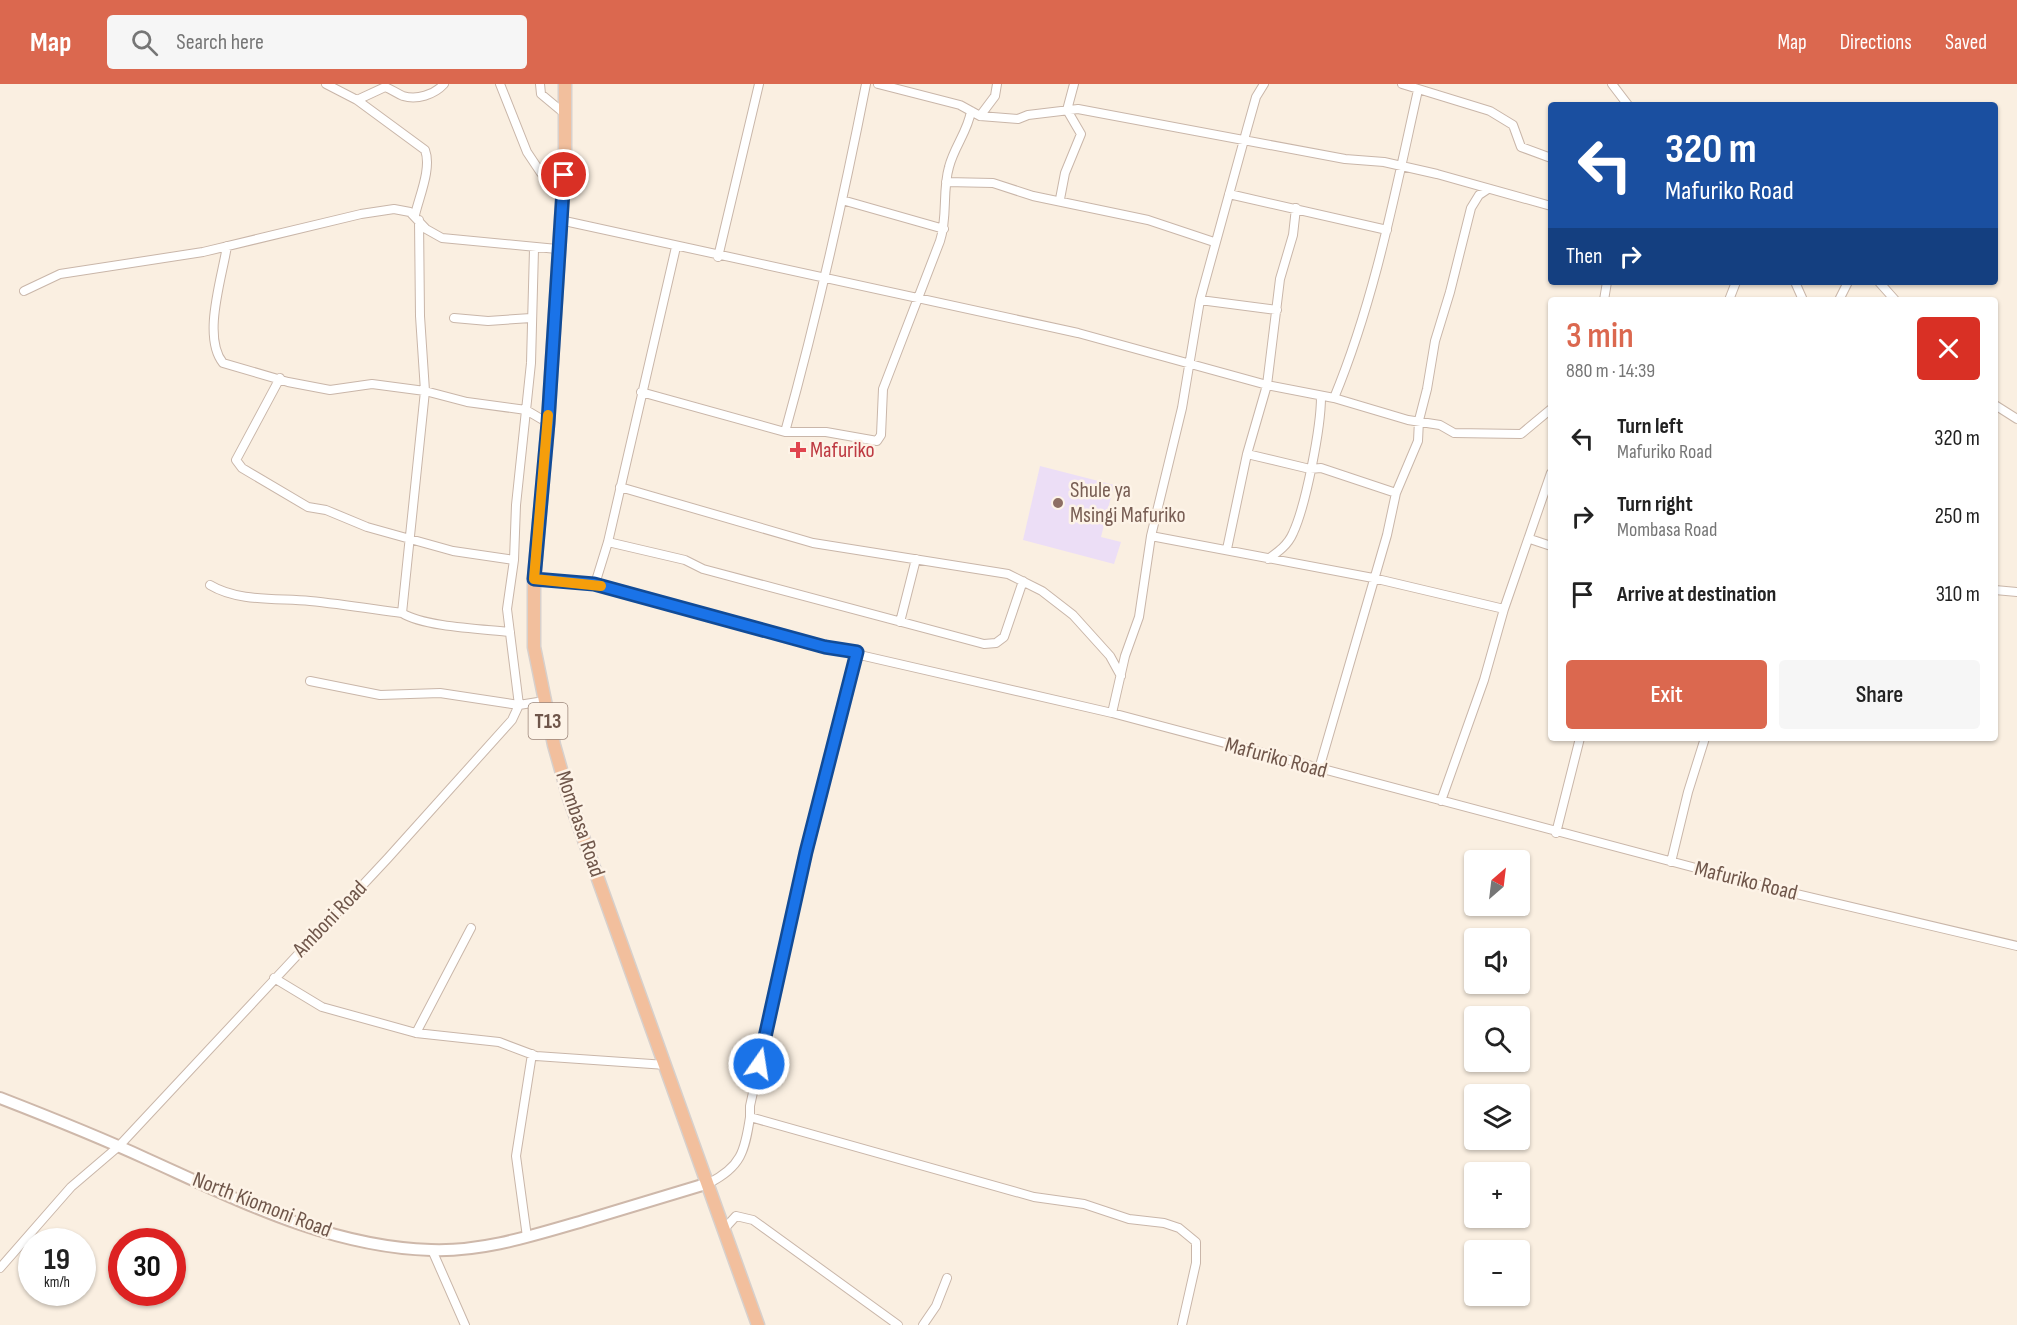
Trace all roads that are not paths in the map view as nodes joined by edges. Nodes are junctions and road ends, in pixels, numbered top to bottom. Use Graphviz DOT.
graph roads {
  1 [pos="326,84"];
  2 [pos="444,84"];
  3 [pos="501,84"];
  4 [pos="540,84"];
  5 [pos="565,84"];
  6 [pos="759,84"];
  7 [pos="866,84"];
  8 [pos="878,84"];
  9 [pos="997,84"];
  10 [pos="1074,84"];
  11 [pos="1264,84"];
  12 [pos="1402,84"];
  13 [pos="1612,84"];
  14 [pos="1418,90"];
  15 [pos="357,100"];
  16 [pos="1626,102"];
  17 [pos="1067,110"];
  18 [pos="971,111"];
  19 [pos="565,114"];
  20 [pos="980,116"];
  21 [pos="1244,138"];
  22 [pos="1548,157"];
  23 [pos="1402,167"];
  24 [pos="946,182"];
  25 [pos="1488,189"];
  26 [pos="562,193"];
  27 [pos="1229,194"];
  28 [pos="1059,199"];
  29 [pos="842,200"];
  30 [pos="1548,205"];
  31 [pos="1296,208"];
  32 [pos="417,217"];
  33 [pos="560,220"];
  34 [pos="944,230"];
  35 [pos="1387,230"];
  36 [pos="1214,242"];
  37 [pos="227,246"];
  38 [pos="676,248"];
  39 [pos="534,249"];
  40 [pos="557,249"];
  41 [pos="718,256"];
  42 [pos="823,279"];
  43 [pos="1882,285"];
  44 [pos="24,291"];
  45 [pos="1892,297"];
  46 [pos="917,300"];
  47 [pos="1200,300"];
  48 [pos="1277,310"];
  49 [pos="454,318"];
  50 [pos="531,318"];
  51 [pos="1189,364"];
  52 [pos="280,378"];
  53 [pos="1267,385"];
  54 [pos="425,391"];
  55 [pos="641,392"];
  56 [pos="1321,396"];
  57 [pos="1334,398"];
  58 [pos="1998,407"];
  59 [pos="526,410"];
  60 [pos="1548,412"];
  61 [pos="2017,419"];
  62 [pos="1419,420"];
  63 [pos="548,423"];
  64 [pos="784,432"];
  65 [pos="1247,454"];
  66 [pos="1310,469"];
  67 [pos="1548,482"];
  68 [pos="620,487"];
  69 [pos="1396,493"];
  70 [pos="1151,536"];
  71 [pos="1530,539"];
  72 [pos="410,540"];
  73 [pos="608,542"];
  74 [pos="1548,545"];
  75 [pos="1227,549"];
  76 [pos="916,559"];
  77 [pos="514,560"];
  78 [pos="1268,560"];
  79 [pos="1373,578"];
  80 [pos="534,579"];
  81 [pos="1023,581"];
  82 [pos="594,584"];
  83 [pos="210,585"];
  84 [pos="1998,590"];
  85 [pos="2017,592"];
  86 [pos="1504,609"];
  87 [pos="402,614"];
  88 [pos="900,622"];
  89 [pos="510,632"];
  90 [pos="857,652"];
  91 [pos="1121,676"];
  92 [pos="310,681"];
  93 [pos="544,701"];
  94 [pos="519,705"];
  95 [pos="1112,713"];
  96 [pos="1579,741"];
  97 [pos="1704,741"];
  98 [pos="1319,769"];
  99 [pos="1441,801"];
  100 [pos="1556,832"];
  101 [pos="1671,861"];
  102 [pos="471,928"];
  103 [pos="2017,946"];
  104 [pos="274,978"];
  105 [pos="416,1033"];
  106 [pos="532,1054"];
  107 [pos="666,1065"];
  108 [pos="0,1098"];
  109 [pos="750,1117"];
  110 [pos="119,1146"];
  111 [pos="709,1184"];
  112 [pos="725,1228"];
  113 [pos="527,1238"];
  114 [pos="432,1250"];
  115 [pos="0,1268"];
  116 [pos="947,1278"];
  117 [pos="465,1325"];
  118 [pos="758,1325"];
  119 [pos="898,1325"];
  120 [pos="923,1325"];
  121 [pos="1182,1325"];
  1 -- 15 [label="street"];
  2 -- 15 [label="street"];
  3 -- 26 [label="street"];
  4 -- 19 [label="street"];
  5 -- 19 [label="highway, Mombasa Road / T13"];
  6 -- 41 [label="street"];
  7 -- 29 [label="street"];
  8 -- 18 [label="street"];
  9 -- 20 [label="street"];
  10 -- 17 [label="street"];
  11 -- 21 [label="street"];
  12 -- 14 [label="street"];
  13 -- 16 [label="street"];
  14 -- 22 [label="street"];
  14 -- 23 [label="street"];
  15 -- 32 [label="street"];
  17 -- 20 [label="street"];
  17 -- 21 [label="street"];
  17 -- 28 [label="street"];
  18 -- 20 [label="street"];
  18 -- 24 [label="street"];
  19 -- 26 [label="highway, Mombasa Road / T13"];
  21 -- 23 [label="street"];
  21 -- 27 [label="street"];
  23 -- 25 [label="street"];
  23 -- 35 [label="street"];
  24 -- 28 [label="street"];
  24 -- 34 [label="street"];
  25 -- 30 [label="street"];
  25 -- 62 [label="street"];
  26 -- 33 [label="highway, Mombasa Road / T13"];
  27 -- 31 [label="street"];
  27 -- 36 [label="street"];
  28 -- 36 [label="street"];
  29 -- 34 [label="street"];
  29 -- 42 [label="street"];
  31 -- 35 [label="street"];
  31 -- 48 [label="street"];
  32 -- 37 [label="street"];
  32 -- 39 [label="street"];
  32 -- 54 [label="street"];
  33 -- 38 [label="street"];
  33 -- 40 [label="highway, Mombasa Road / T13"];
  34 -- 46 [label="street"];
  35 -- 57 [label="street"];
  36 -- 47 [label="street"];
  37 -- 44 [label="street"];
  37 -- 52 [label="street"];
  38 -- 41 [label="street"];
  38 -- 55 [label="street"];
  39 -- 40 [label="street"];
  39 -- 50 [label="street"];
  40 -- 63 [label="highway, Mombasa Road / T13"];
  41 -- 42 [label="street"];
  42 -- 46 [label="street"];
  42 -- 64 [label="street"];
  43 -- 45 [label="street"];
  46 -- 51 [label="street"];
  46 -- 64 [label="street"];
  47 -- 48 [label="street"];
  47 -- 51 [label="street"];
  48 -- 53 [label="street"];
  49 -- 50 [label="street"];
  50 -- 59 [label="street"];
  51 -- 53 [label="street"];
  51 -- 70 [label="street"];
  52 -- 54 [label="street"];
  52 -- 72 [label="street"];
  53 -- 56 [label="street"];
  53 -- 65 [label="street"];
  54 -- 59 [label="street"];
  54 -- 72 [label="street"];
  55 -- 64 [label="street"];
  55 -- 68 [label="street"];
  56 -- 57 [label="street"];
  56 -- 66 [label="street"];
  57 -- 62 [label="street"];
  58 -- 61 [label="street"];
  59 -- 63 [label="street"];
  59 -- 77 [label="street"];
  60 -- 62 [label="street"];
  62 -- 69 [label="street"];
  63 -- 80 [label="highway, Mombasa Road / T13"];
  65 -- 66 [label="street"];
  65 -- 75 [label="street"];
  66 -- 69 [label="street"];
  66 -- 78 [label="street"];
  67 -- 71 [label="street"];
  68 -- 73 [label="street"];
  68 -- 76 [label="street"];
  69 -- 79 [label="street"];
  70 -- 75 [label="street"];
  70 -- 91 [label="street"];
  71 -- 74 [label="street"];
  71 -- 86 [label="street"];
  72 -- 77 [label="street"];
  72 -- 87 [label="street"];
  73 -- 82 [label="street"];
  73 -- 88 [label="street"];
  75 -- 78 [label="street"];
  76 -- 81 [label="street"];
  76 -- 88 [label="street"];
  77 -- 89 [label="street"];
  78 -- 79 [label="street"];
  79 -- 86 [label="street"];
  79 -- 98 [label="street"];
  80 -- 82 [label="street, Mafuriko Road"];
  80 -- 93 [label="highway, Mombasa Road / T13"];
  81 -- 88 [label="street"];
  81 -- 91 [label="street"];
  82 -- 90 [label="street, Mafuriko Road"];
  83 -- 87 [label="street"];
  84 -- 85 [label="street"];
  86 -- 99 [label="street"];
  87 -- 89 [label="street"];
  89 -- 94 [label="street"];
  90 -- 95 [label="street, Mafuriko Road"];
  90 -- 109 [label="street"];
  91 -- 95 [label="street"];
  92 -- 94 [label="street"];
  93 -- 94 [label="street"];
  93 -- 107 [label="highway, Mombasa Road / T13"];
  94 -- 104 [label="street, Amboni Road"];
  95 -- 98 [label="street, Mafuriko Road"];
  96 -- 100 [label="street"];
  97 -- 101 [label="street"];
  98 -- 99 [label="street, Mafuriko Road"];
  99 -- 100 [label="street, Mafuriko Road"];
  100 -- 101 [label="street, Mafuriko Road"];
  101 -- 103 [label="street, Mafuriko Road"];
  102 -- 105 [label="street"];
  104 -- 105 [label="street"];
  104 -- 110 [label="street, Amboni Road"];
  105 -- 106 [label="street"];
  106 -- 107 [label="street"];
  106 -- 113 [label="street"];
  107 -- 111 [label="highway, Mombasa Road / T13"];
  108 -- 110 [label="main road, North Kiomoni Road"];
  109 -- 111 [label="street"];
  109 -- 121 [label="street"];
  110 -- 114 [label="main road, North Kiomoni Road"];
  110 -- 115 [label="street, Amboni Road"];
  111 -- 112 [label="highway, Mombasa Road / T13"];
  111 -- 113 [label="main road, North Kiomoni Road"];
  112 -- 118 [label="highway, Mombasa Road / T13"];
  112 -- 119 [label="street"];
  113 -- 114 [label="main road, North Kiomoni Road"];
  114 -- 117 [label="street"];
  116 -- 120 [label="street"];
}
